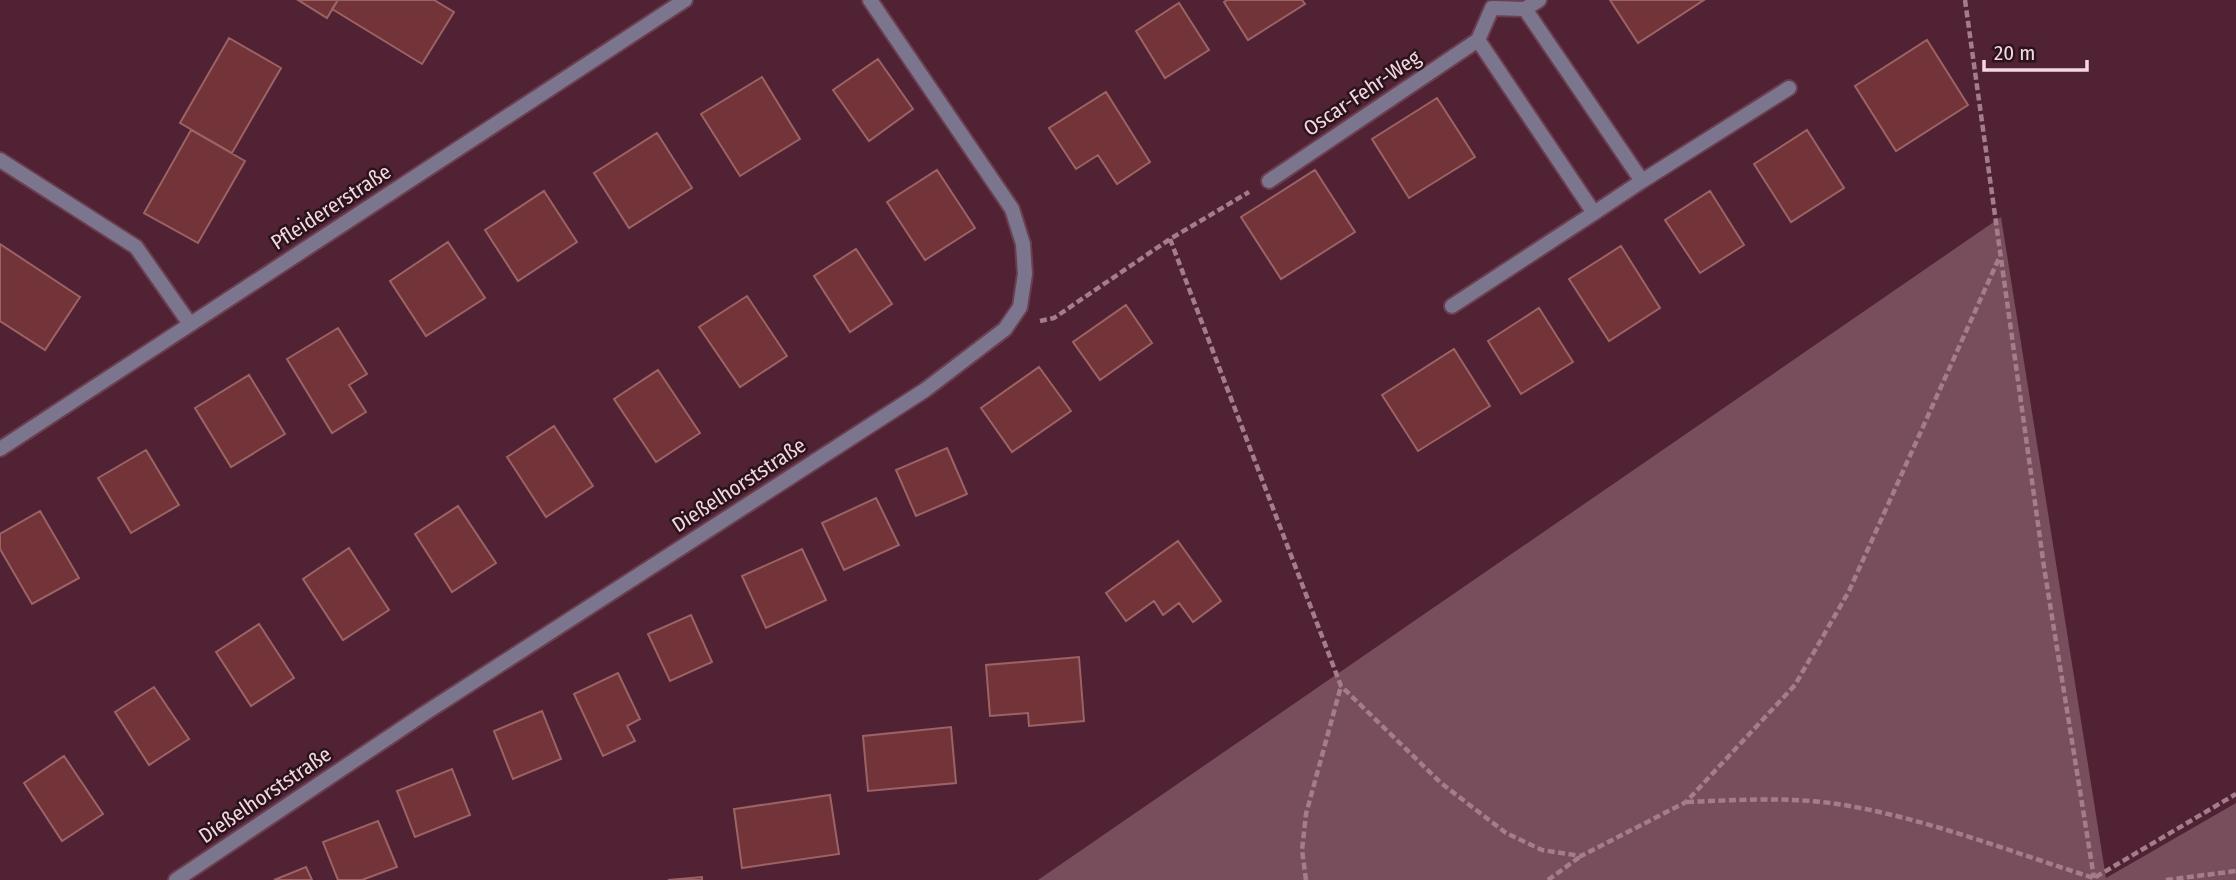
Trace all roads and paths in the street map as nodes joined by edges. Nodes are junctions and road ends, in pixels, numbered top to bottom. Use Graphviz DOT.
graph roads {
  1 [pos="685,0"];
  2 [pos="870,0"];
  3 [pos="1539,0"];
  4 [pos="1965,0"];
  5 [pos="1490,4"];
  6 [pos="1525,9"];
  7 [pos="1478,40"];
  8 [pos="1789,88"];
  9 [pos="0,160"];
  10 [pos="1269,181"];
  11 [pos="1642,181"];
  12 [pos="1594,213"];
  13 [pos="1170,239"];
  14 [pos="2000,256"];
  15 [pos="1452,306"];
  16 [pos="190,324"];
  17 [pos="1005,330"];
  18 [pos="0,449"];
  19 [pos="1341,686"];
  20 [pos="2236,794"];
  21 [pos="1686,802"];
  22 [pos="1581,856"];
  23 [pos="2236,872"];
  24 [pos="2094,879"];
  25 [pos="176,880"];
  26 [pos="1306,880"];
  27 [pos="1548,880"];
  28 [pos="2166,880"];
  1 -- 16 [label="street, Pfleidererstraße"];
  2 -- 17 [label="street, Dießelhorststraße"];
  3 -- 6 [label="street"];
  4 -- 14 [label="path"];
  5 -- 6 [label="street"];
  5 -- 7 [label="street"];
  6 -- 11 [label="street"];
  7 -- 10 [label="street, Oscar-Fehr-Weg"];
  7 -- 12 [label="street"];
  8 -- 11 [label="street"];
  9 -- 16 [label="street"];
  10 -- 13 [label="path"];
  11 -- 12 [label="street"];
  12 -- 15 [label="street"];
  13 -- 17 [label="path"];
  13 -- 19 [label="path"];
  14 -- 21 [label="path"];
  14 -- 24 [label="path"];
  16 -- 18 [label="street, Pfleidererstraße"];
  17 -- 25 [label="street, Dießelhorststraße"];
  19 -- 22 [label="path"];
  19 -- 26 [label="path"];
  20 -- 24 [label="path"];
  21 -- 22 [label="path"];
  21 -- 24 [label="path"];
  22 -- 27 [label="path"];
  23 -- 28 [label="path"];
}
